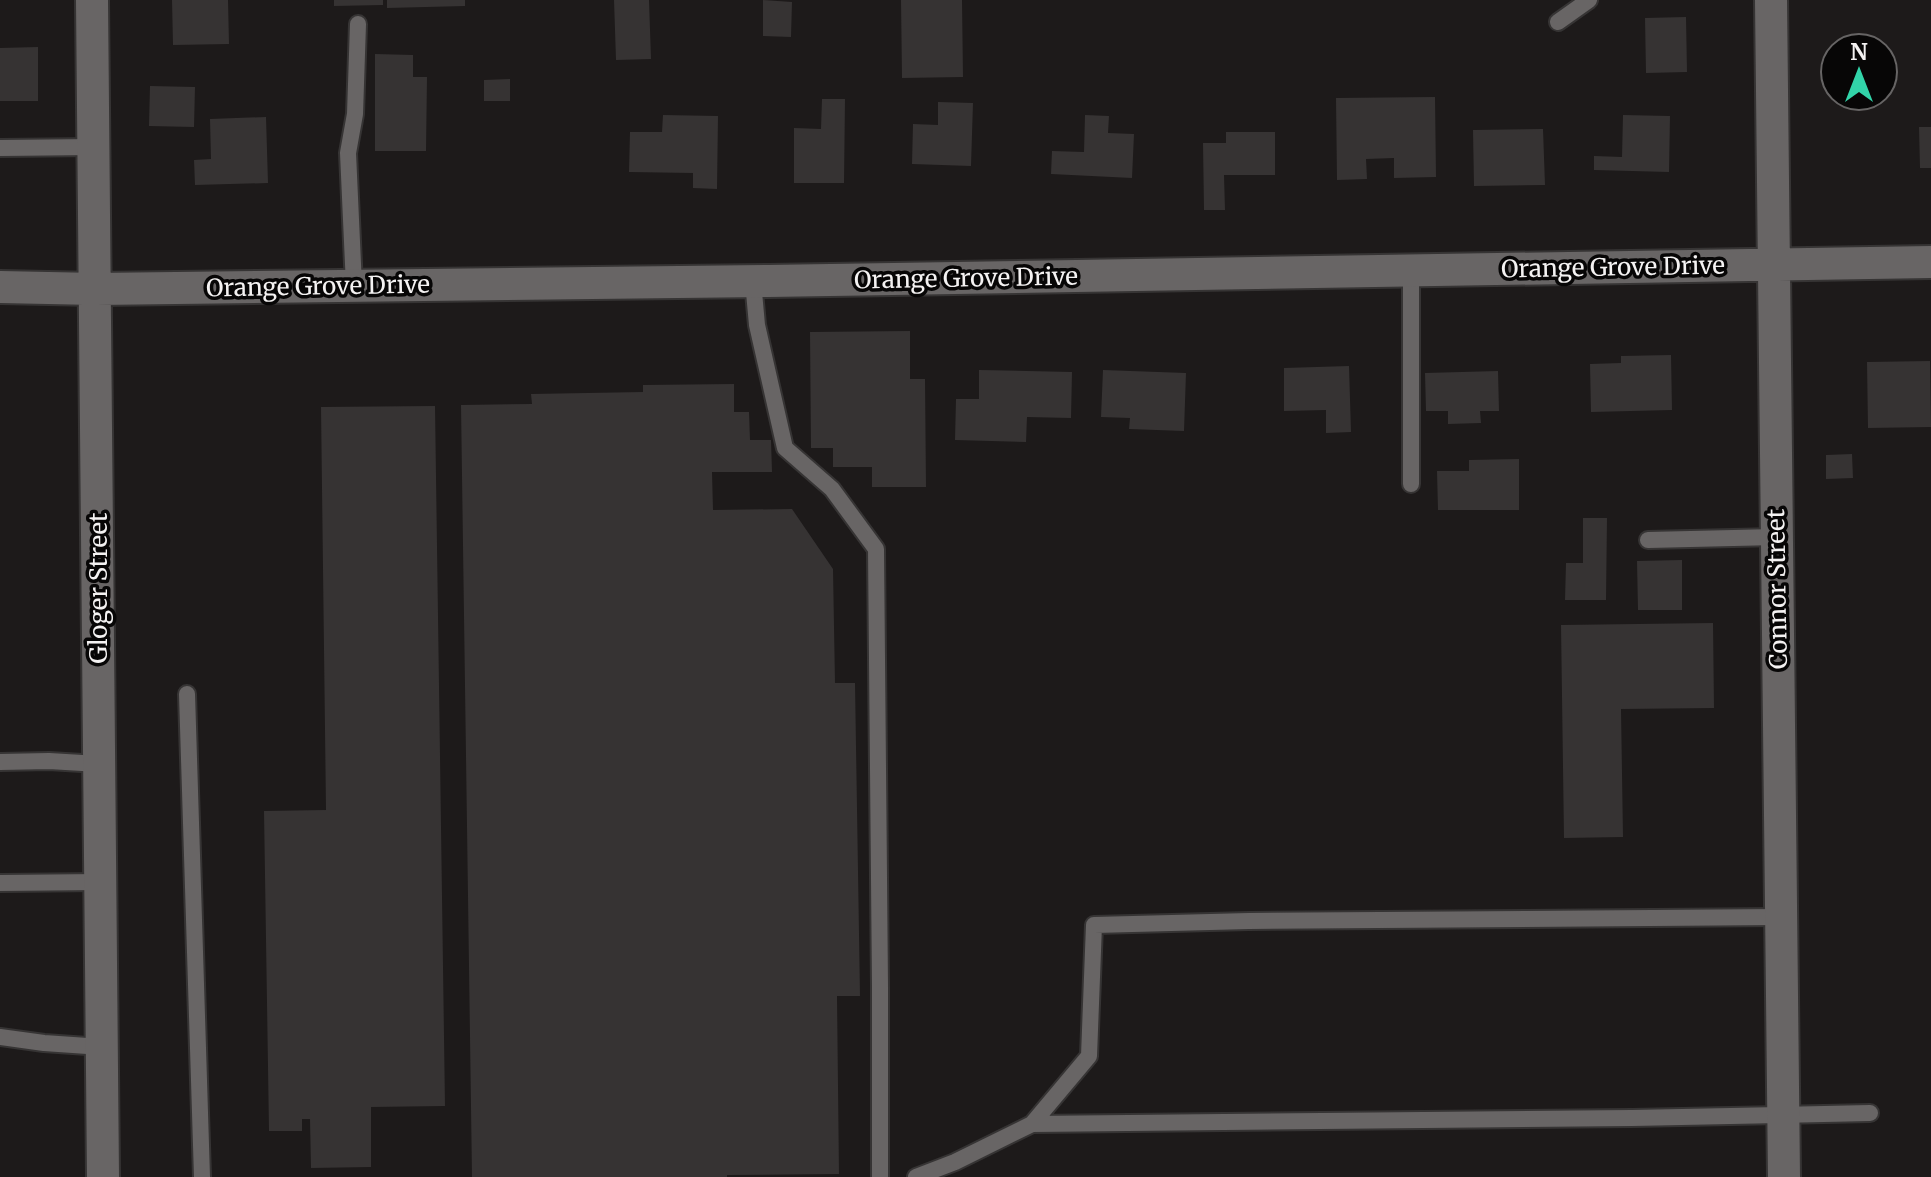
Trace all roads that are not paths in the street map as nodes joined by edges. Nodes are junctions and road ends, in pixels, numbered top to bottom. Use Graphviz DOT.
graph roads {
  1 [pos="92,0"];
  2 [pos="1589,0"];
  3 [pos="1771,0"];
  4 [pos="1558,22"];
  5 [pos="358,24"];
  6 [pos="94,147"];
  7 [pos="0,148"];
  8 [pos="1931,262"];
  9 [pos="1773,264"];
  10 [pos="1411,270"];
  11 [pos="753,281"];
  12 [pos="354,286"];
  13 [pos="0,287"];
  14 [pos="96,289"];
  15 [pos="1411,484"];
  16 [pos="1776,537"];
  17 [pos="1648,540"];
  18 [pos="187,694"];
  19 [pos="0,762"];
  20 [pos="99,764"];
  21 [pos="100,882"];
  22 [pos="0,883"];
  23 [pos="1781,917"];
  24 [pos="0,1037"];
  25 [pos="102,1047"];
  26 [pos="1870,1113"];
  27 [pos="1783,1115"];
  28 [pos="1032,1124"];
  29 [pos="103,1177"];
  30 [pos="202,1177"];
  31 [pos="880,1177"];
  32 [pos="916,1177"];
  33 [pos="1784,1177"];
  1 -- 6 [label="street, Gloger Street"];
  2 -- 4 [label="lane"];
  3 -- 9 [label="street, Connor Street"];
  5 -- 12 [label="lane"];
  6 -- 7 [label="lane"];
  6 -- 14 [label="street, Gloger Street"];
  8 -- 9 [label="street, Orange Grove Drive"];
  9 -- 10 [label="street, Orange Grove Drive"];
  9 -- 16 [label="street, Connor Street"];
  10 -- 11 [label="street, Orange Grove Drive"];
  10 -- 15 [label="lane"];
  11 -- 12 [label="street, Orange Grove Drive"];
  11 -- 31 [label="lane"];
  12 -- 14 [label="street, Orange Grove Drive"];
  13 -- 14 [label="street, Orange Grove Drive"];
  14 -- 20 [label="street, Gloger Street"];
  16 -- 17 [label="lane"];
  16 -- 23 [label="street, Connor Street"];
  18 -- 30 [label="lane"];
  19 -- 20 [label="lane"];
  20 -- 21 [label="street, Gloger Street"];
  21 -- 22 [label="lane"];
  21 -- 25 [label="street, Gloger Street"];
  23 -- 27 [label="street, Connor Street"];
  23 -- 28 [label="lane"];
  24 -- 25 [label="lane"];
  25 -- 29 [label="street, Gloger Street"];
  26 -- 27 [label="lane"];
  27 -- 28 [label="lane"];
  27 -- 33 [label="street, Connor Street"];
  28 -- 32 [label="lane"];
}
